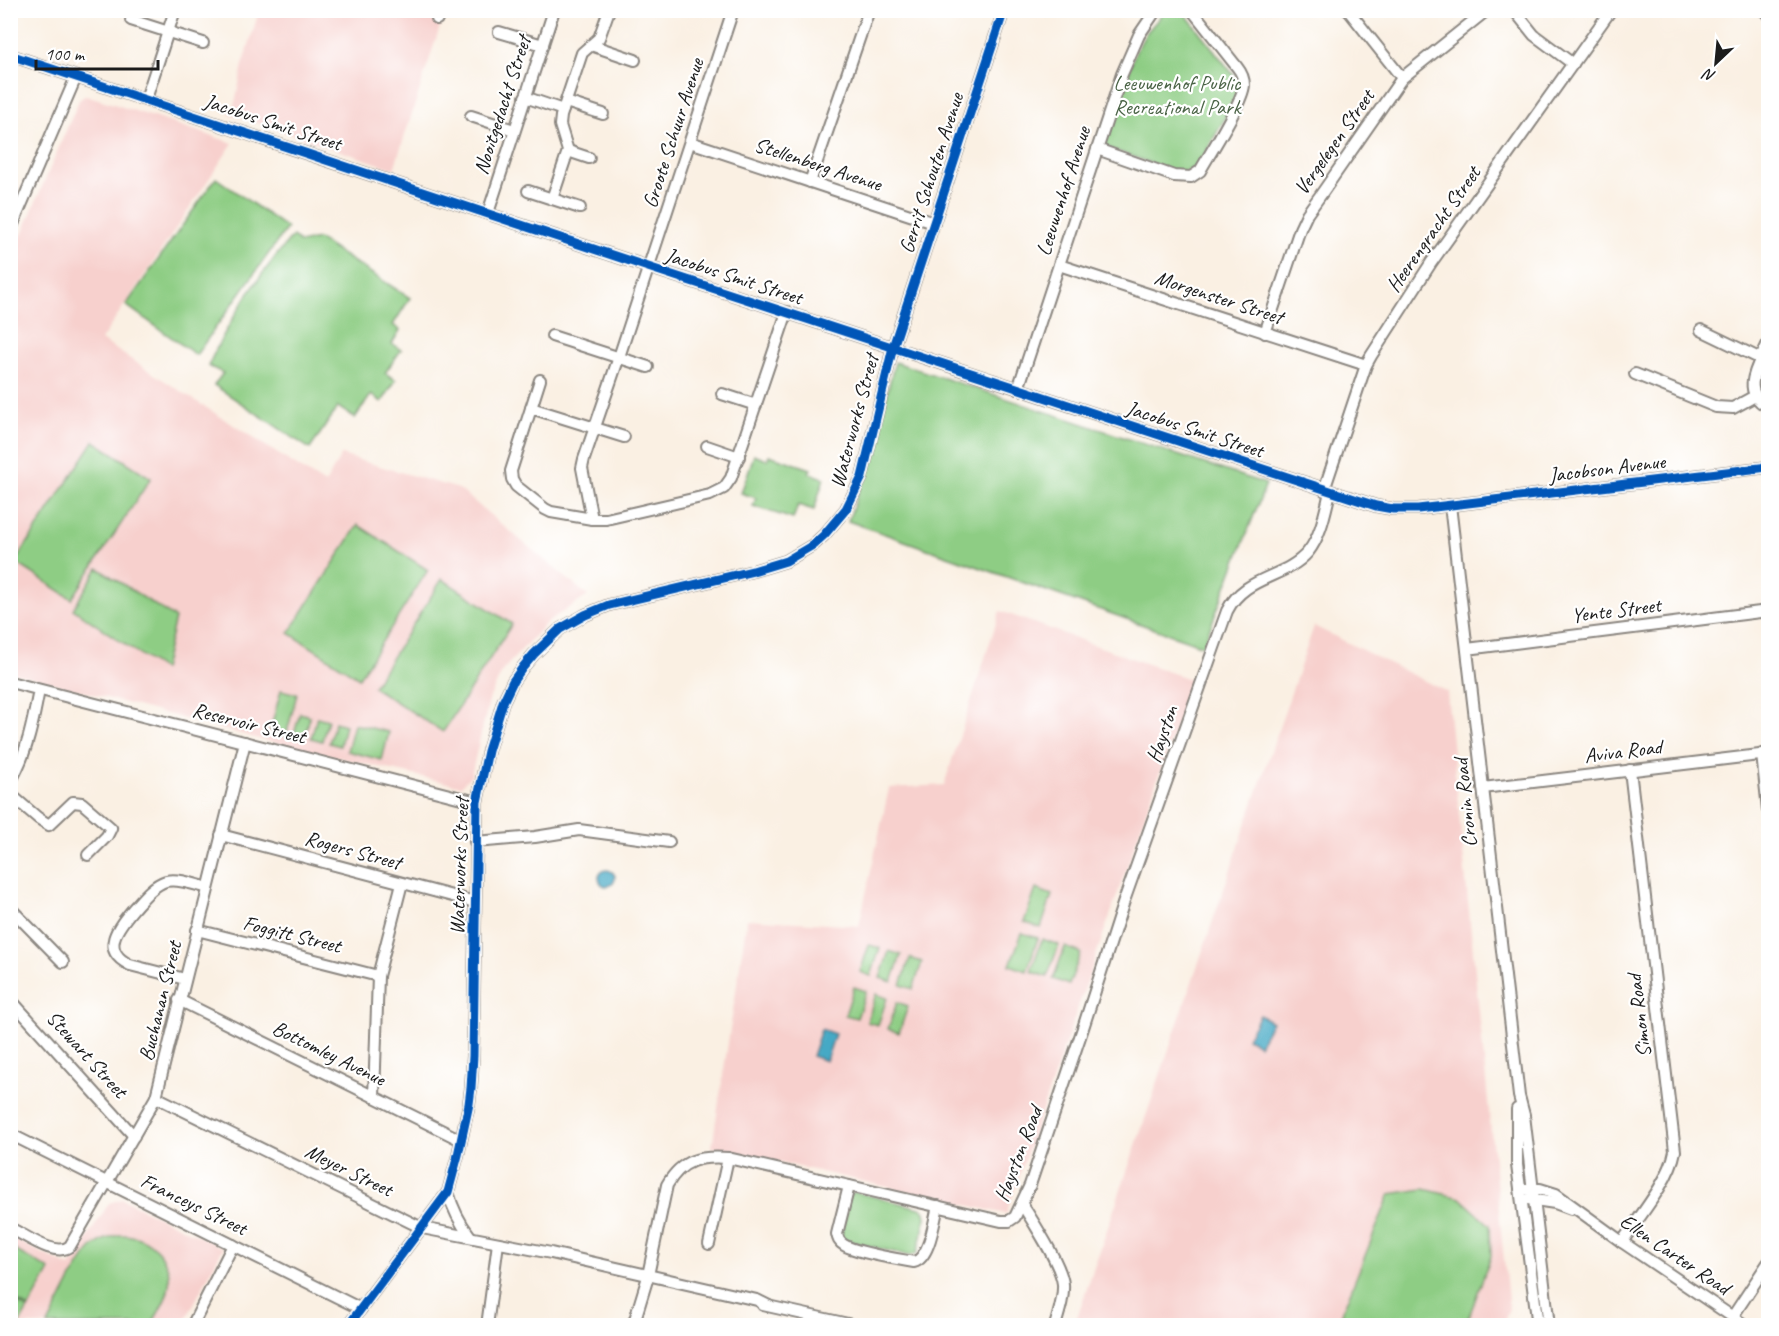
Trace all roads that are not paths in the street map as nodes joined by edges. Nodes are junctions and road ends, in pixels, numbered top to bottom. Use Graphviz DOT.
graph roads {
  1 [pos="175,10"];
  2 [pos="554,10"];
  3 [pos="609,10"];
  4 [pos="734,10"];
  5 [pos="869,10"];
  6 [pos="1004,10"];
  7 [pos="1156,10"];
  8 [pos="1192,10"];
  9 [pos="1348,10"];
  10 [pos="1487,10"];
  11 [pos="1514,10"];
  12 [pos="1611,10"];
  13 [pos="1763,10"];
  14 [pos="1768,13"];
  15 [pos="131,20"];
  16 [pos="168,32"];
  17 [pos="499,32"];
  18 [pos="203,43"];
  19 [pos="543,45"];
  20 [pos="591,45"];
  21 [pos="10,55"];
  22 [pos="635,60"];
  23 [pos="1573,64"];
  24 [pos="76,77"];
  25 [pos="1402,78"];
  26 [pos="525,98"];
  27 [pos="146,99"];
  28 [pos="564,106"];
  29 [pos="603,114"];
  30 [pos="471,116"];
  31 [pos="514,130"];
  32 [pos="690,142"];
  33 [pos="1097,149"];
  34 [pos="568,150"];
  35 [pos="589,158"];
  36 [pos="810,182"];
  37 [pos="528,191"];
  38 [pos="552,199"];
  39 [pos="579,208"];
  40 [pos="488,213"];
  41 [pos="934,223"];
  42 [pos="10,231"];
  43 [pos="1059,265"];
  44 [pos="648,267"];
  45 [pos="788,312"];
  46 [pos="1701,330"];
  47 [pos="1266,333"];
  48 [pos="552,336"];
  49 [pos="1768,343"];
  50 [pos="893,348"];
  51 [pos="619,357"];
  52 [pos="1761,359"];
  53 [pos="1366,365"];
  54 [pos="648,367"];
  55 [pos="1635,374"];
  56 [pos="540,380"];
  57 [pos="1018,389"];
  58 [pos="722,394"];
  59 [pos="1755,396"];
  60 [pos="756,405"];
  61 [pos="1768,407"];
  62 [pos="531,408"];
  63 [pos="594,428"];
  64 [pos="624,437"];
  65 [pos="707,446"];
  66 [pos="739,456"];
  67 [pos="1768,467"];
  68 [pos="1327,491"];
  69 [pos="1450,505"];
  70 [pos="592,519"];
  71 [pos="1768,611"];
  72 [pos="1467,649"];
  73 [pos="10,682"];
  74 [pos="39,690"];
  75 [pos="245,742"];
  76 [pos="1765,754"];
  77 [pos="1630,770"];
  78 [pos="11,782"];
  79 [pos="1483,788"];
  80 [pos="10,794"];
  81 [pos="477,802"];
  82 [pos="1768,810"];
  83 [pos="221,835"];
  84 [pos="475,842"];
  85 [pos="669,842"];
  86 [pos="88,855"];
  87 [pos="402,883"];
  88 [pos="208,888"];
  89 [pos="475,902"];
  90 [pos="10,908"];
  91 [pos="197,930"];
  92 [pos="63,962"];
  93 [pos="378,976"];
  94 [pos="185,979"];
  95 [pos="10,999"];
  96 [pos="179,1000"];
  97 [pos="1083,1028"];
  98 [pos="374,1096"];
  99 [pos="1519,1096"];
  100 [pos="156,1098"];
  101 [pos="10,1134"];
  102 [pos="134,1136"];
  103 [pos="462,1140"];
  104 [pos="728,1158"];
  105 [pos="107,1183"];
  106 [pos="849,1186"];
  107 [pos="448,1192"];
  108 [pos="1520,1194"];
  109 [pos="1533,1194"];
  110 [pos="1022,1204"];
  111 [pos="938,1206"];
  112 [pos="10,1228"];
  113 [pos="422,1228"];
  114 [pos="470,1236"];
  115 [pos="1622,1242"];
  116 [pos="498,1243"];
  117 [pos="709,1244"];
  118 [pos="233,1245"];
  119 [pos="1768,1263"];
  120 [pos="648,1277"];
  121 [pos="1536,1304"];
  122 [pos="361,1310"];
  123 [pos="1733,1316"];
  124 [pos="192,1326"];
  125 [pos="348,1326"];
  126 [pos="488,1326"];
  127 [pos="633,1326"];
  128 [pos="857,1326"];
  129 [pos="1055,1326"];
  130 [pos="1530,1326"];
  131 [pos="1538,1326"];
  132 [pos="1549,1326"];
  133 [pos="1746,1326"];
  1 -- 16 [label="street"];
  2 -- 19 [label="street, Nooitgedacht Street"];
  3 -- 20 [label="street"];
  4 -- 32 [label="street, Groote Schuur Avenue"];
  5 -- 36 [label="street"];
  6 -- 41 [label="street, Gerrit Schouten Avenue"];
  7 -- 33 [label="street, Leeuwenhof Avenue"];
  8 -- 33 [label="street"];
  9 -- 25 [label="street"];
  10 -- 25 [label="street, Vergelegen Street"];
  11 -- 23 [label="street"];
  12 -- 23 [label="street, Heerengracht Street"];
  13 -- 14 [label="street"];
  15 -- 16 [label="street"];
  16 -- 18 [label="street"];
  16 -- 27 [label="street"];
  17 -- 19 [label="street"];
  19 -- 26 [label="street, Nooitgedacht Street"];
  20 -- 22 [label="street"];
  20 -- 28 [label="street"];
  21 -- 24 [label="street, Jacobus Smit Street"];
  23 -- 53 [label="street, Heerengracht Street"];
  24 -- 27 [label="street, Jacobus Smit Street"];
  24 -- 42 [label="street"];
  25 -- 47 [label="street, Vergelegen Street"];
  26 -- 28 [label="street"];
  26 -- 31 [label="street, Nooitgedacht Street"];
  27 -- 40 [label="street, Jacobus Smit Street"];
  28 -- 29 [label="street"];
  28 -- 34 [label="street"];
  30 -- 31 [label="street"];
  31 -- 40 [label="street, Nooitgedacht Street"];
  32 -- 36 [label="street, Stellenberg Avenue"];
  32 -- 44 [label="street, Groote Schuur Avenue"];
  33 -- 43 [label="street, Leeuwenhof Avenue"];
  34 -- 35 [label="street"];
  34 -- 38 [label="street"];
  36 -- 41 [label="street, Stellenberg Avenue"];
  37 -- 38 [label="street"];
  38 -- 39 [label="street"];
  40 -- 44 [label="street, Jacobus Smit Street"];
  41 -- 50 [label="street, Gerrit Schouten Avenue"];
  43 -- 47 [label="street, Morgenster Street"];
  43 -- 57 [label="street, Leeuwenhof Avenue"];
  44 -- 45 [label="street, Jacobus Smit Street"];
  44 -- 51 [label="street, Groote Schuur Avenue"];
  45 -- 50 [label="street, Jacobus Smit Street"];
  45 -- 60 [label="street"];
  46 -- 52 [label="street"];
  47 -- 53 [label="street, Morgenster Street"];
  48 -- 51 [label="street"];
  49 -- 52 [label="street"];
  50 -- 57 [label="street, Jacobus Smit Street"];
  50 -- 81 [label="street, Waterworks Street"];
  51 -- 54 [label="street"];
  51 -- 63 [label="street, Groote Schuur Avenue"];
  52 -- 59 [label="street"];
  53 -- 68 [label="street, Heerengracht Street"];
  55 -- 59 [label="street"];
  56 -- 62 [label="street"];
  57 -- 68 [label="street, Jacobus Smit Street"];
  58 -- 60 [label="street"];
  59 -- 61 [label="street"];
  60 -- 66 [label="street"];
  62 -- 63 [label="street"];
  62 -- 70 [label="street"];
  63 -- 64 [label="street"];
  63 -- 70 [label="street, Groote Schuur Avenue"];
  65 -- 66 [label="street"];
  66 -- 70 [label="street"];
  67 -- 69 [label="street, Jacobson Avenue"];
  68 -- 69 [label="street, Jacobus Smit Street"];
  68 -- 97 [label="street, Hayston"];
  69 -- 72 [label="street, Cronin Road"];
  71 -- 72 [label="street, Yente Street"];
  72 -- 79 [label="street, Cronin Road"];
  73 -- 74 [label="street, Reservoir Street"];
  74 -- 75 [label="street, Reservoir Street"];
  74 -- 78 [label="street"];
  75 -- 81 [label="street, Reservoir Street"];
  75 -- 83 [label="street, Buchanan Street"];
  76 -- 77 [label="street, Aviva Road"];
  76 -- 82 [label="street"];
  77 -- 79 [label="street, Aviva Road"];
  77 -- 115 [label="street, Simon Road"];
  79 -- 99 [label="street, Cronin Road"];
  80 -- 86 [label="street"];
  81 -- 84 [label="street, Waterworks Street"];
  83 -- 87 [label="street, Rogers Street"];
  83 -- 88 [label="street, Buchanan Street"];
  84 -- 85 [label="street"];
  84 -- 89 [label="street, Waterworks Street"];
  87 -- 89 [label="street, Rogers Street"];
  87 -- 93 [label="street"];
  88 -- 91 [label="street, Buchanan Street"];
  88 -- 94 [label="street"];
  89 -- 103 [label="street, Waterworks Street"];
  90 -- 92 [label="street"];
  91 -- 93 [label="street, Foggitt Street"];
  91 -- 94 [label="street, Buchanan Street"];
  93 -- 98 [label="street"];
  94 -- 96 [label="street, Buchanan Street"];
  95 -- 102 [label="street, Stewart Street"];
  96 -- 98 [label="street, Bottomley Avenue"];
  96 -- 100 [label="street, Buchanan Street"];
  97 -- 110 [label="street, Hayston Road"];
  98 -- 103 [label="street, Bottomley Avenue"];
  99 -- 108 [label="street, Cronin Road"];
  99 -- 109 [label="street, Cronin Road"];
  100 -- 102 [label="street, Buchanan Street"];
  100 -- 113 [label="street, Meyer Street"];
  101 -- 105 [label="street, Franceys Street"];
  102 -- 105 [label="street, Buchanan Street"];
  103 -- 107 [label="street, Waterworks Street"];
  104 -- 106 [label="street, Hayston Road"];
  104 -- 117 [label="street"];
  104 -- 120 [label="street, Hayston Road"];
  105 -- 112 [label="street, Buchanan Street"];
  105 -- 118 [label="street, Franceys Street"];
  106 -- 111 [label="street, Hayston Road"];
  106 -- 111 [label="street"];
  107 -- 113 [label="street, Waterworks Street"];
  107 -- 114 [label="street"];
  108 -- 109 [label="street, Ellen Carter Road"];
  108 -- 121 [label="street, Cronin Road"];
  109 -- 115 [label="street, Ellen Carter Road"];
  109 -- 132 [label="street, Cronin Road"];
  110 -- 111 [label="street, Hayston Road"];
  110 -- 129 [label="street"];
  113 -- 114 [label="street, Meyer Street"];
  113 -- 122 [label="street, Waterworks Street"];
  114 -- 116 [label="street, Meyer Street"];
  115 -- 123 [label="street, Ellen Carter Road"];
  116 -- 120 [label="street, Meyer Street"];
  116 -- 126 [label="street"];
  118 -- 122 [label="street, Franceys Street"];
  118 -- 124 [label="street"];
  119 -- 123 [label="street"];
  120 -- 127 [label="street, Hayston Road"];
  120 -- 128 [label="street, Meyer Street"];
  121 -- 130 [label="street"];
  121 -- 131 [label="street, Cronin Road"];
  122 -- 125 [label="street, Waterworks Street"];
  123 -- 133 [label="street, Ellen Carter Road"];
}
